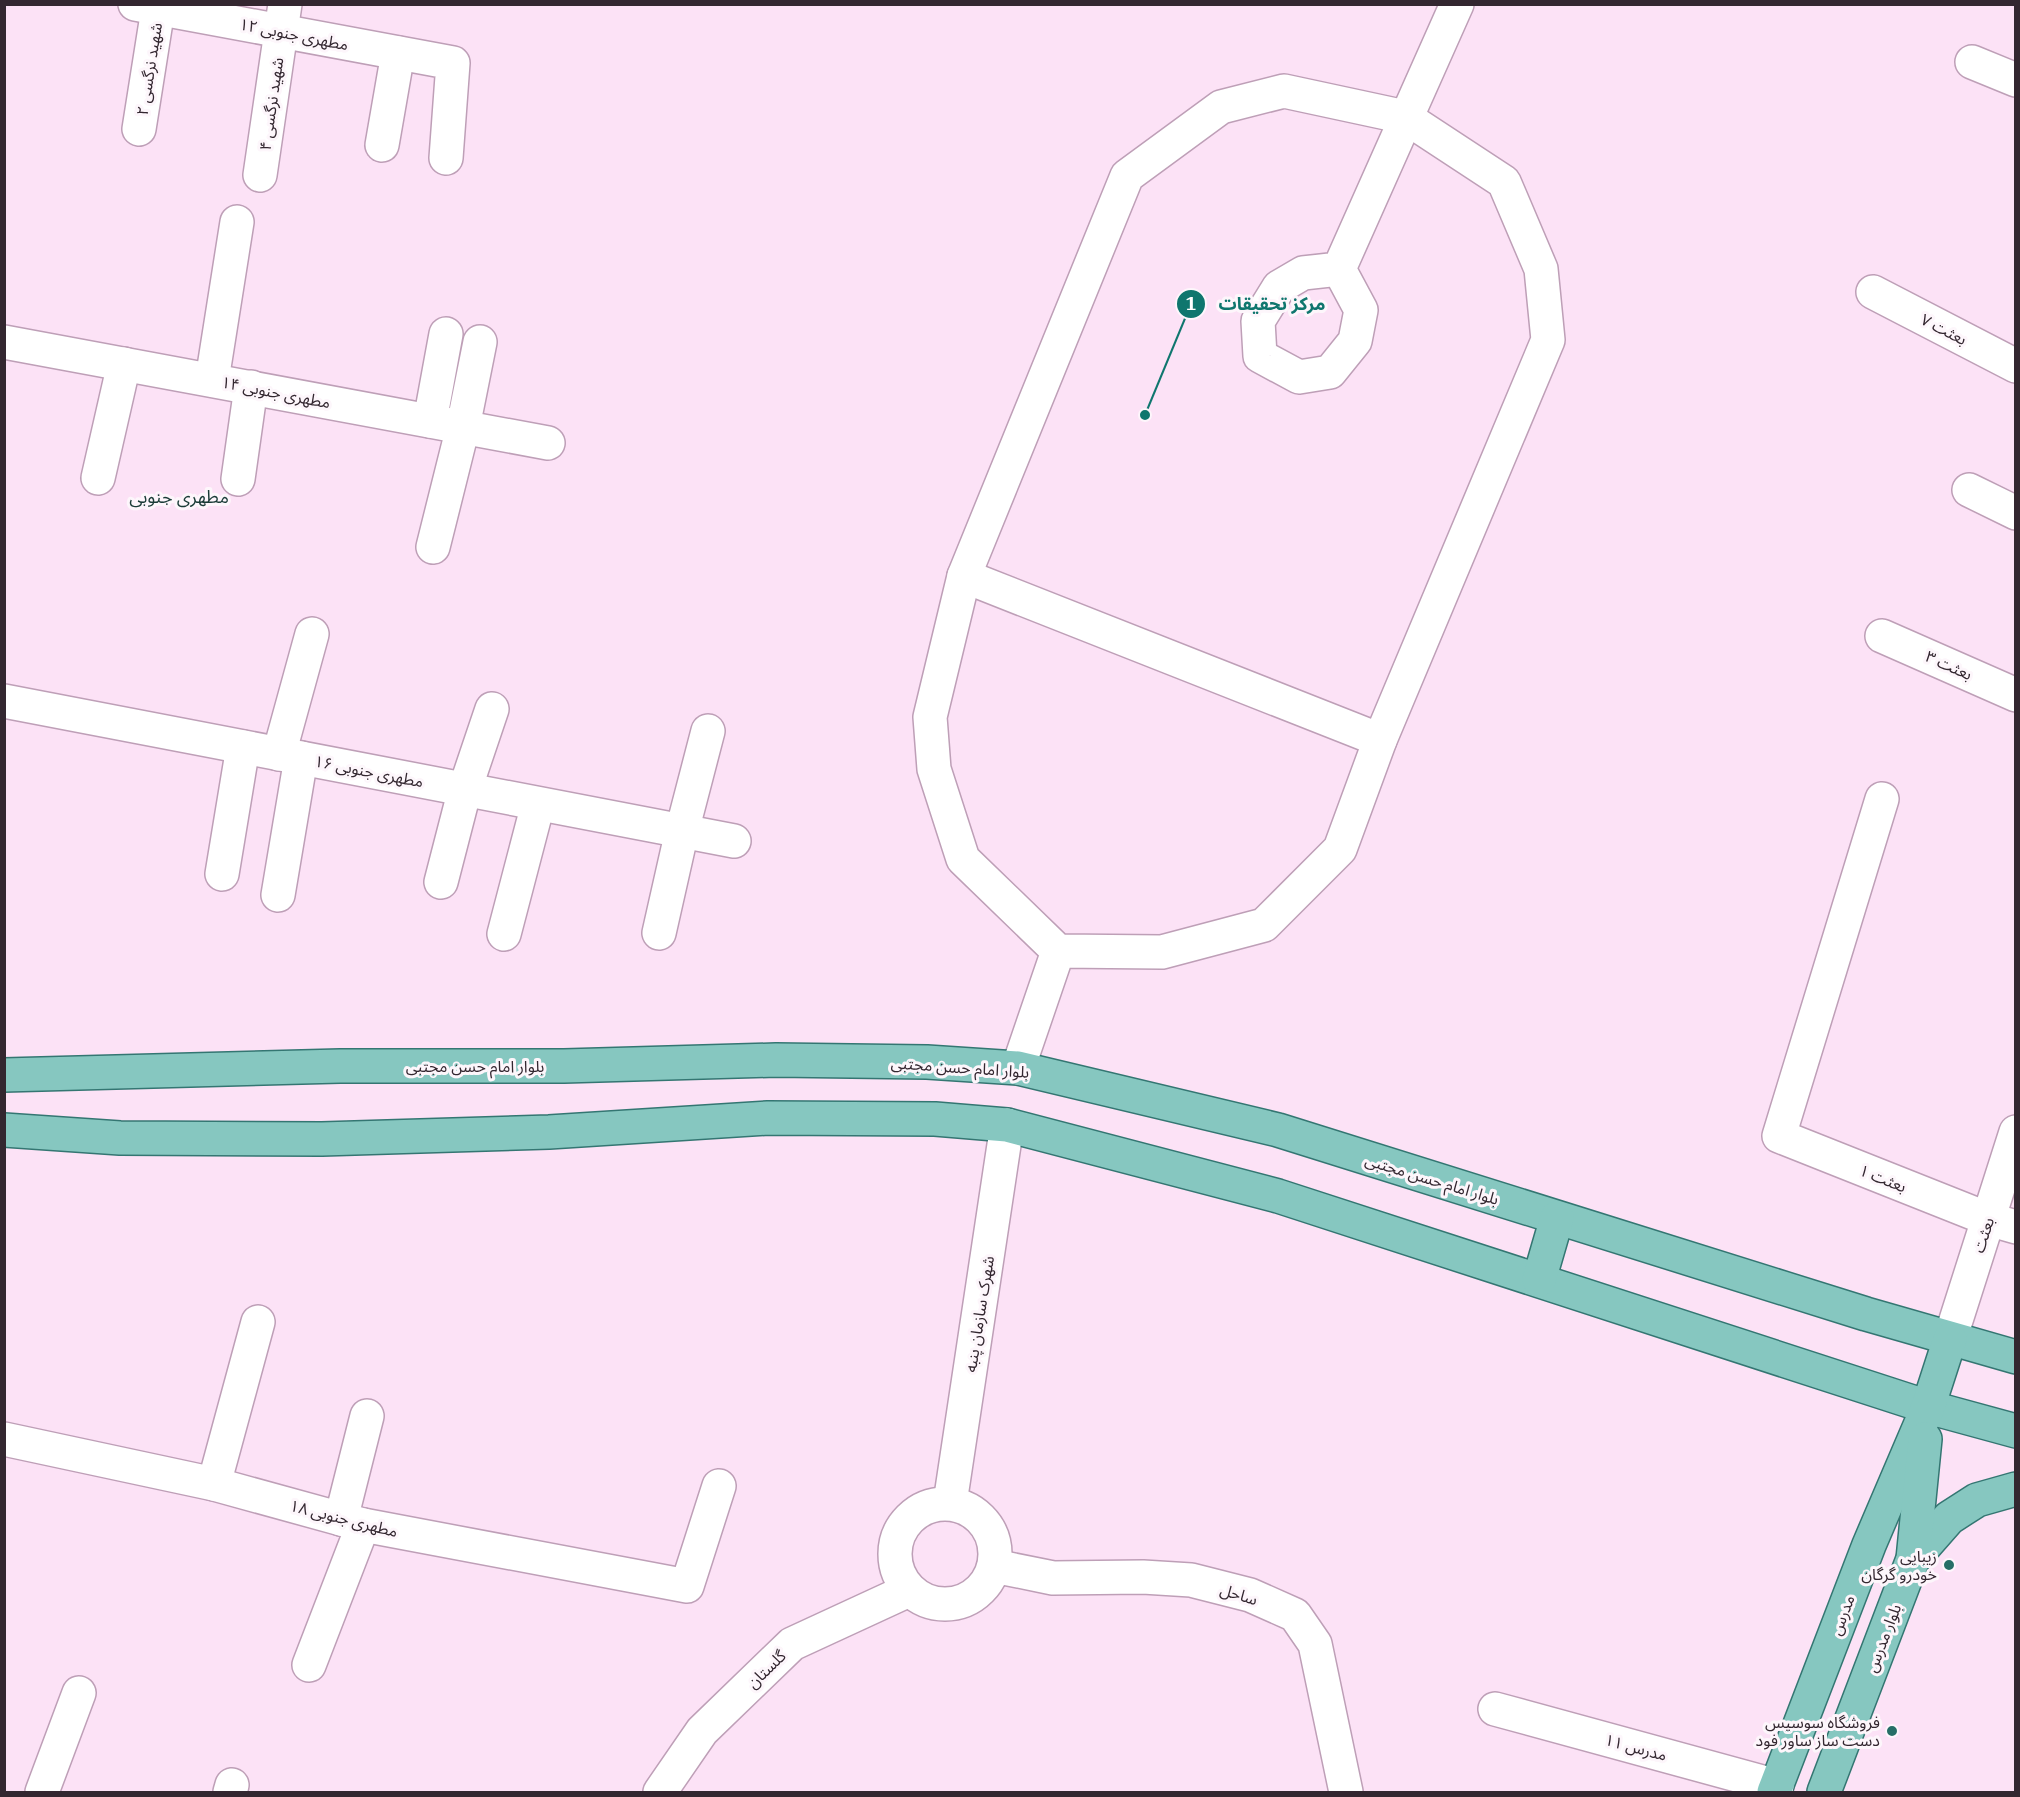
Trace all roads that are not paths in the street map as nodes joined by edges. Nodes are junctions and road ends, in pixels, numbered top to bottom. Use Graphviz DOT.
graph roads {
  1 [pos="1457,4"];
  2 [pos="147,7"];
  3 [pos="283,18"];
  4 [pos="398,53"];
  5 [pos="1972,62"];
  6 [pos="2016,80"];
  7 [pos="1406,117"];
  8 [pos="140,129"];
  9 [pos="382,145"];
  10 [pos="446,158"];
  11 [pos="260,176"];
  12 [pos="237,222"];
  13 [pos="1339,269"];
  14 [pos="1873,292"];
  15 [pos="446,334"];
  16 [pos="4,342"];
  17 [pos="480,342"];
  18 [pos="124,364"];
  19 [pos="2016,366"];
  20 [pos="212,380"];
  21 [pos="251,387"];
  22 [pos="430,421"];
  23 [pos="463,427"];
  24 [pos="548,443"];
  25 [pos="98,478"];
  26 [pos="238,479"];
  27 [pos="1970,490"];
  28 [pos="2016,513"];
  29 [pos="433,547"];
  30 [pos="964,576"];
  31 [pos="312,634"];
  32 [pos="1882,636"];
  33 [pos="2016,695"];
  34 [pos="4,701"];
  35 [pos="492,709"];
  36 [pos="708,731"];
  37 [pos="1380,740"];
  38 [pos="243,747"];
  39 [pos="290,756"];
  40 [pos="465,789"];
  41 [pos="1882,799"];
  42 [pos="538,804"];
  43 [pos="682,831"];
  44 [pos="734,841"];
  45 [pos="222,874"];
  46 [pos="441,882"];
  47 [pos="278,895"];
  48 [pos="659,933"];
  49 [pos="504,934"];
  50 [pos="1058,951"];
  51 [pos="1018,1068"];
  52 [pos="4,1075"];
  53 [pos="1007,1125"];
  54 [pos="4,1130"];
  55 [pos="2016,1132"];
  56 [pos="1557,1218"];
  57 [pos="2002,1223"];
  58 [pos="1539,1280"];
  59 [pos="258,1323"];
  60 [pos="1950,1339"];
  61 [pos="2016,1357"];
  62 [pos="1928,1407"];
  63 [pos="367,1416"];
  64 [pos="2016,1431"];
  65 [pos="4,1439"];
  66 [pos="214,1484"];
  67 [pos="719,1486"];
  68 [pos="2016,1489"];
  69 [pos="950,1503"];
  70 [pos="352,1522"];
  71 [pos="1913,1559"];
  72 [pos="994,1566"];
  73 [pos="909,1590"];
  74 [pos="309,1665"];
  75 [pos="79,1693"];
  76 [pos="1495,1709"];
  77 [pos="1776,1789"];
  78 [pos="42,1792"];
  79 [pos="660,1792"];
  80 [pos="1346,1792"];
  81 [pos="1824,1792"];
  1 -- 7 [label="street"];
  2 -- 3 [label="street, ۱۲ مطهری جنوبی"];
  2 -- 8 [label="street, ۲ شهید نرگسی"];
  3 -- 4 [label="street, ۱۲ مطهری جنوبی"];
  3 -- 11 [label="street, ۴ شهید نرگسی"];
  4 -- 9 [label="street"];
  4 -- 10 [label="street, ۱۲ مطهری جنوبی"];
  5 -- 6 [label="street"];
  7 -- 13 [label="street"];
  7 -- 30 [label="street"];
  7 -- 37 [label="street"];
  12 -- 20 [label="street"];
  14 -- 19 [label="street, ۷ بعثت"];
  15 -- 22 [label="street"];
  16 -- 18 [label="street, ۱۴ مطهری جنوبی"];
  17 -- 23 [label="street"];
  18 -- 20 [label="street, ۱۴ مطهری جنوبی"];
  18 -- 25 [label="street"];
  20 -- 21 [label="street, ۱۴ مطهری جنوبی"];
  21 -- 22 [label="street, ۱۴ مطهری جنوبی"];
  21 -- 26 [label="street"];
  22 -- 23 [label="street, ۱۴ مطهری جنوبی"];
  23 -- 24 [label="street, ۱۴ مطهری جنوبی"];
  23 -- 29 [label="street"];
  27 -- 28 [label="street"];
  30 -- 37 [label="street"];
  30 -- 50 [label="street"];
  31 -- 39 [label="street"];
  32 -- 33 [label="street, ۳ بعثت"];
  34 -- 38 [label="street, ۱۶ مطهری جنوبی"];
  35 -- 40 [label="street"];
  36 -- 43 [label="street"];
  37 -- 50 [label="street"];
  38 -- 39 [label="street, ۱۶ مطهری جنوبی"];
  38 -- 45 [label="street"];
  39 -- 40 [label="street, ۱۶ مطهری جنوبی"];
  39 -- 47 [label="street"];
  40 -- 42 [label="street, ۱۶ مطهری جنوبی"];
  40 -- 46 [label="street"];
  41 -- 57 [label="street, ۱ بعثت"];
  42 -- 43 [label="street, ۱۶ مطهری جنوبی"];
  42 -- 49 [label="street"];
  43 -- 44 [label="street, ۱۶ مطهری جنوبی"];
  43 -- 48 [label="street"];
  50 -- 51 [label="street"];
  51 -- 52 [label="main road, بلوار امام حسن مجتبی"];
  51 -- 56 [label="main road, بلوار امام حسن مجتبی"];
  53 -- 54 [label="main road"];
  53 -- 58 [label="main road"];
  53 -- 69 [label="street, شهرک سازمان پنبه"];
  55 -- 57 [label="street, بعثت"];
  56 -- 58 [label="main road"];
  56 -- 60 [label="main road, بلوار امام حسن مجتبی"];
  57 -- 60 [label="street, بعثت"];
  58 -- 62 [label="main road"];
  59 -- 66 [label="street"];
  60 -- 61 [label="main road, بلوار امام حسن مجتبی"];
  60 -- 62 [label="main road"];
  62 -- 64 [label="main road"];
  62 -- 71 [label="main road, بلوار مدرس"];
  62 -- 77 [label="main road, مدرس"];
  63 -- 70 [label="street"];
  65 -- 66 [label="street, ۱۸ مطهری جنوبی"];
  66 -- 70 [label="street, ۱۸ مطهری جنوبی"];
  67 -- 70 [label="street, ۱۸ مطهری جنوبی"];
  68 -- 71 [label="main road"];
  69 -- 72 [label="street"];
  69 -- 73 [label="street"];
  70 -- 74 [label="street"];
  71 -- 81 [label="main road, بلوار مدرس"];
  72 -- 73 [label="street"];
  72 -- 80 [label="street, ساحل"];
  73 -- 79 [label="street, گلستان"];
  75 -- 78 [label="street"];
  76 -- 77 [label="street, مدرس ۱۱"];
}
